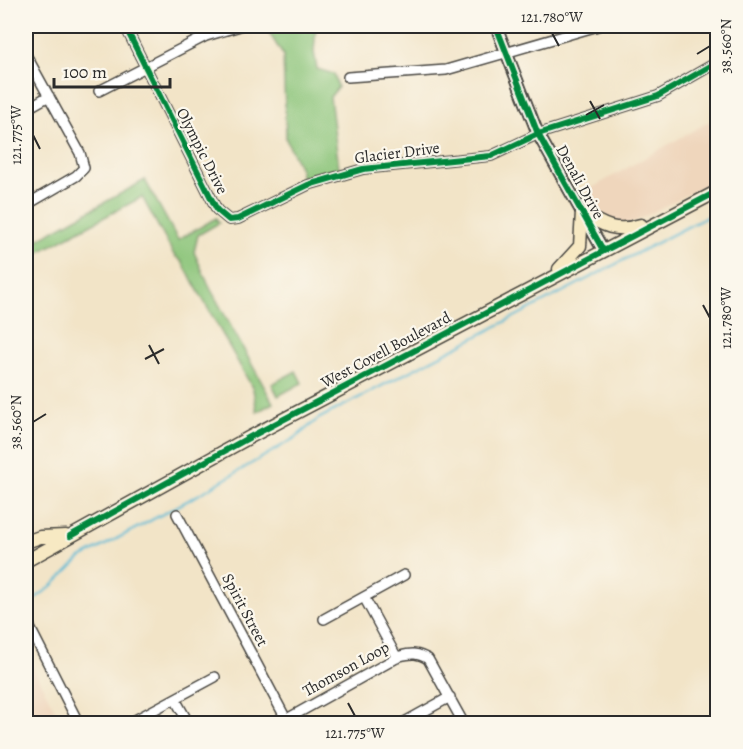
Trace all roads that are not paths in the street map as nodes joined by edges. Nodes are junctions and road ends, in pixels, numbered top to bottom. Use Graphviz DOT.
graph roads {
  1 [pos="125,26"];
  2 [pos="240,26"];
  3 [pos="496,26"];
  4 [pos="598,26"];
  5 [pos="504,53"];
  6 [pos="26,55"];
  7 [pos="714,64"];
  8 [pos="146,66"];
  9 [pos="348,77"];
  10 [pos="99,91"];
  11 [pos="49,96"];
  12 [pos="26,109"];
  13 [pos="538,134"];
  14 [pos="717,191"];
  15 [pos="26,205"];
  16 [pos="582,212"];
  17 [pos="668,217"];
  18 [pos="229,220"];
  19 [pos="603,250"];
  20 [pos="549,279"];
  21 [pos="177,514"];
  22 [pos="70,536"];
  23 [pos="26,542"];
  24 [pos="26,561"];
  25 [pos="404,575"];
  26 [pos="364,597"];
  27 [pos="324,619"];
  28 [pos="26,623"];
  29 [pos="397,657"];
  30 [pos="215,677"];
  31 [pos="450,697"];
  32 [pos="175,699"];
  33 [pos="135,720"];
  34 [pos="282,721"];
  35 [pos="79,723"];
  36 [pos="189,723"];
  37 [pos="401,723"];
  38 [pos="464,723"];
  1 -- 8 [label="street, Olympic Drive"];
  2 -- 8 [label="street"];
  3 -- 5 [label="street, Denali Drive"];
  4 -- 5 [label="street"];
  5 -- 9 [label="street"];
  5 -- 13 [label="street, Denali Drive"];
  6 -- 11 [label="street"];
  7 -- 13 [label="street, Glacier Drive"];
  8 -- 10 [label="street"];
  8 -- 18 [label="street, Olympic Drive"];
  11 -- 12 [label="street"];
  11 -- 15 [label="street"];
  13 -- 16 [label="street, Denali Drive"];
  13 -- 18 [label="street, Glacier Drive"];
  14 -- 17 [label="main road, West Covell Boulevard"];
  16 -- 17 [label="main road"];
  16 -- 19 [label="street, Denali Drive"];
  16 -- 20 [label="main road"];
  17 -- 19 [label="main road, West Covell Boulevard"];
  19 -- 20 [label="main road, West Covell Boulevard"];
  20 -- 22 [label="main road, West Covell Boulevard"];
  21 -- 34 [label="street, Spirit Street"];
  22 -- 23 [label="main road"];
  22 -- 24 [label="main road, West Covell Boulevard"];
  25 -- 26 [label="street"];
  26 -- 27 [label="street"];
  26 -- 29 [label="street"];
  28 -- 35 [label="street"];
  29 -- 31 [label="street, Thomson Loop"];
  29 -- 34 [label="street, Thomson Loop"];
  30 -- 32 [label="street"];
  31 -- 37 [label="street"];
  31 -- 38 [label="street, Thomson Loop"];
  32 -- 33 [label="street"];
  32 -- 36 [label="street"];
}
